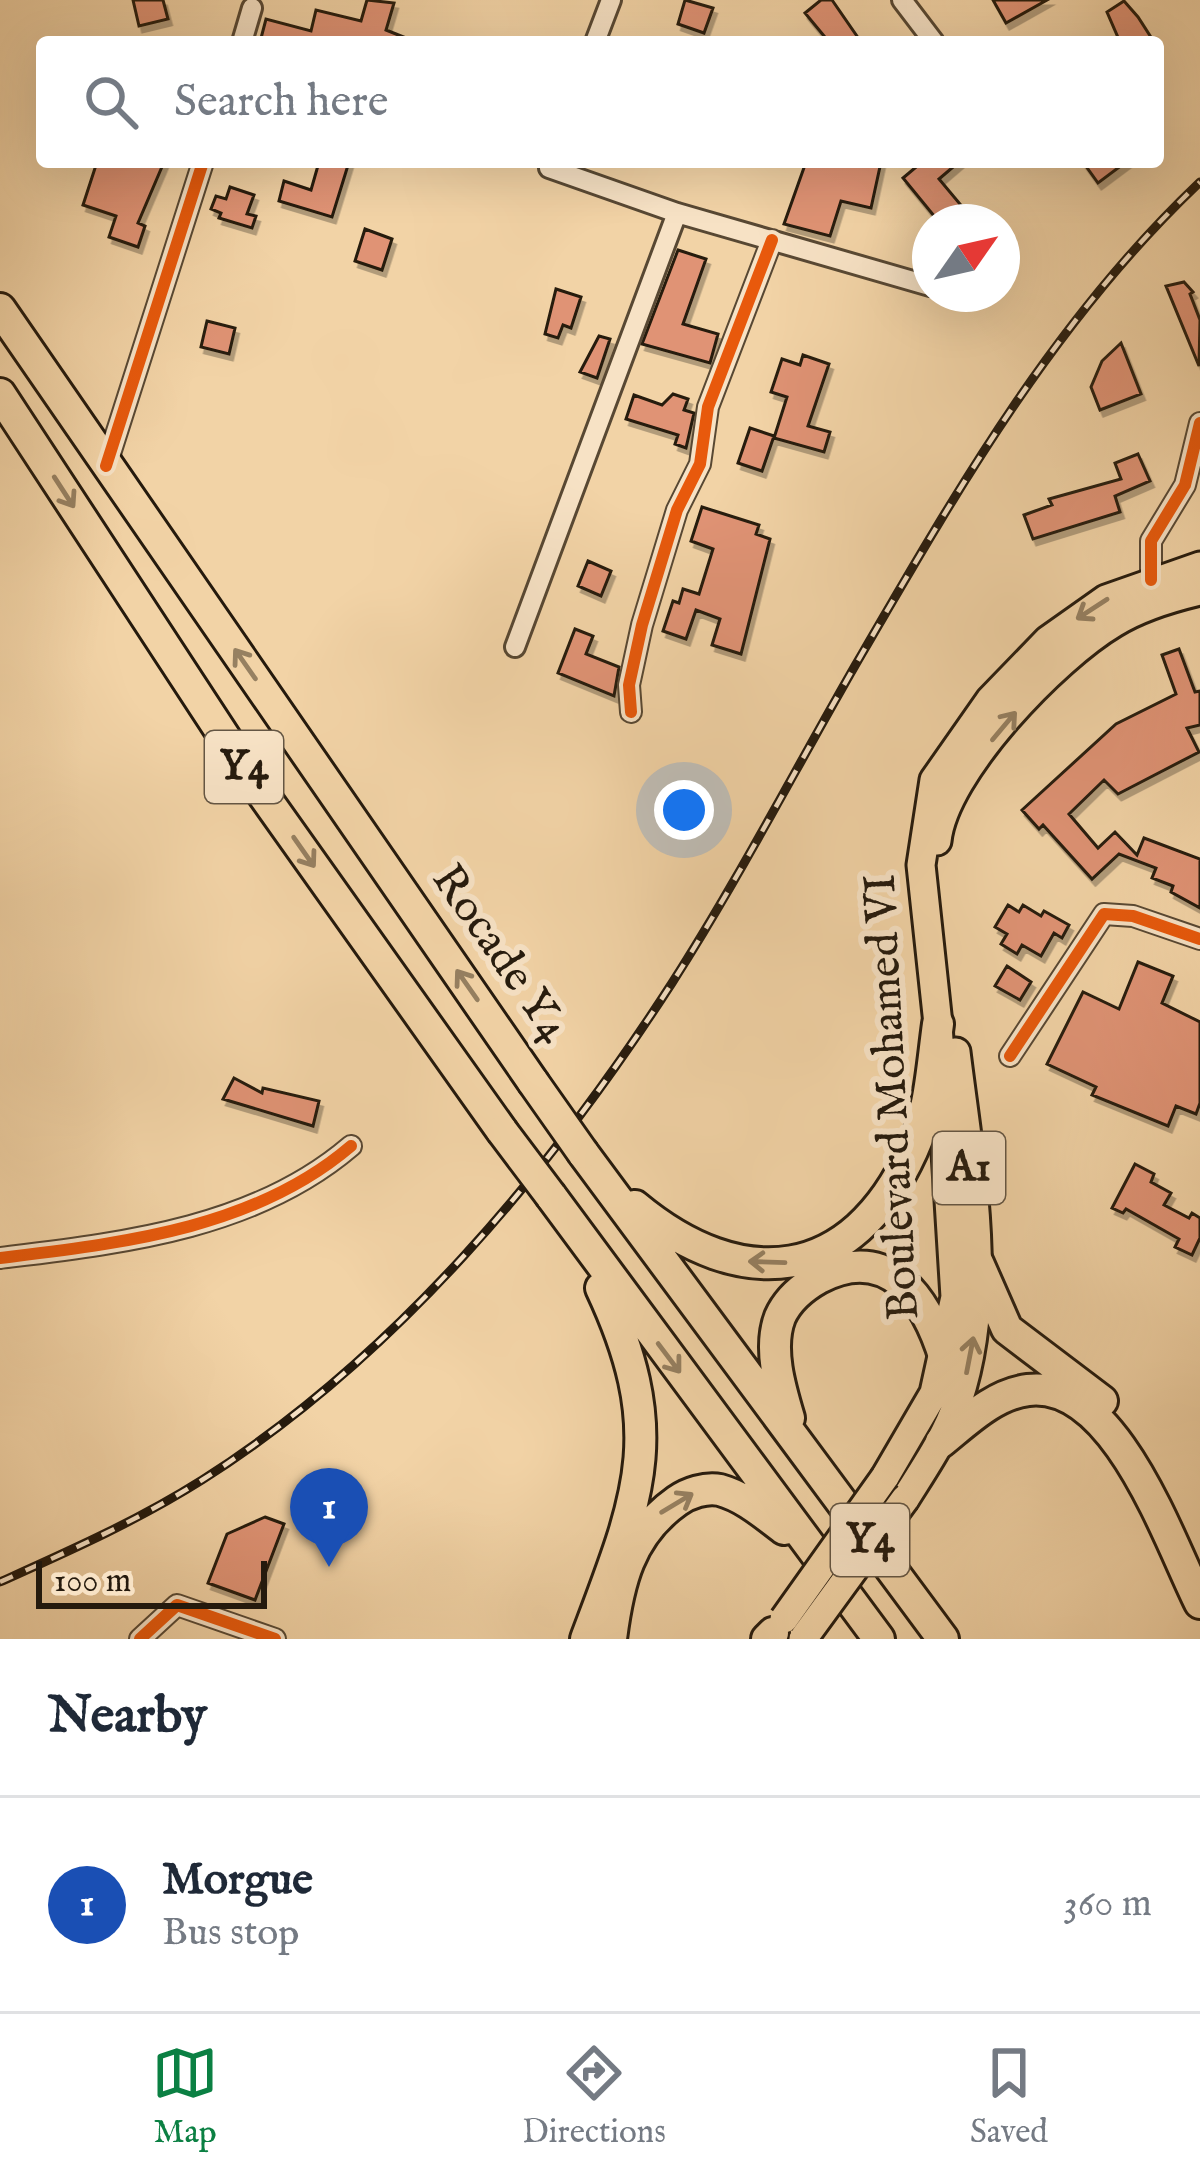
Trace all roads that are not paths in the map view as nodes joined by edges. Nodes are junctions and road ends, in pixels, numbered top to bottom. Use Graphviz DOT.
graph roads {
  1 [pos="610,0"];
  2 [pos="902,0"];
  3 [pos="252,8"];
  4 [pos="244,36"];
  5 [pos="597,36"];
  6 [pos="929,36"];
  7 [pos="201,168"];
  8 [pos="549,168"];
  9 [pos="676,212"];
  10 [pos="772,240"];
  11 [pos="912,281"];
  12 [pos="0,309"];
  13 [pos="0,394"];
  14 [pos="1200,423"];
  15 [pos="106,466"];
  16 [pos="1200,566"];
  17 [pos="1151,580"];
  18 [pos="1200,590"];
  19 [pos="515,647"];
  20 [pos="631,712"];
  21 [pos="1200,939"];
  22 [pos="938,1024"];
  23 [pos="1010,1056"];
  24 [pos="351,1146"];
  25 [pos="604,1181"];
  26 [pos="573,1228"];
  27 [pos="0,1258"];
  28 [pos="978,1263"];
  29 [pos="945,1359"];
  30 [pos="796,1441"];
  31 [pos="940,1442"];
  32 [pos="808,1546"];
  33 [pos="1200,1572"];
  34 [pos="1200,1604"];
  35 [pos="779,1634"];
  36 [pos="140,1639"];
  37 [pos="275,1639"];
  38 [pos="586,1639"];
  39 [pos="611,1639"];
  40 [pos="879,1639"];
  41 [pos="943,1639"];
  1 -- 5 [label="street"];
  2 -- 6 [label="street"];
  3 -- 4 [label="street"];
  7 -- 15 [label="street"];
  8 -- 9 [label="street"];
  9 -- 10 [label="street"];
  9 -- 19 [label="street"];
  10 -- 11 [label="street"];
  10 -- 20 [label="street"];
  12 -- 15 [label="highway, Rocade Y4 / Y4"];
  13 -- 26 [label="highway, Y4, one-way, bridge"];
  14 -- 17 [label="street"];
  25 -- 15 [label="highway, Rocade Y4 / Y4, one-way, bridge"];
  16 -- 17 [label="main road, Boulevard Mohamed VI / A1"];
  17 -- 22 [label="main road, Boulevard Mohamed VI / A1, one-way"];
  28 -- 18 [label="main road, Boulevard Mohamed VI / A1, one-way"];
  21 -- 23 [label="street"];
  22 -- 25 [label="highway, one-way"];
  22 -- 29 [label="main road, Boulevard Mohamed VI / A1"];
  24 -- 27 [label="street"];
  25 -- 30 [label="highway, Rocade Y4 / Y4"];
  26 -- 32 [label="highway, Y4, one-way"];
  26 -- 38 [label="highway"];
  31 -- 28 [label="main road, Boulevard Mohamed VI / A1, one-way"];
  28 -- 33 [label="highway"];
  29 -- 30 [label="highway"];
  29 -- 35 [label="main road, Boulevard Mohamed VI / A1, bridge"];
  30 -- 41 [label="highway, Rocade Y4 / Y4"];
  31 -- 34 [label="highway"];
  31 -- 35 [label="main road, Boulevard Mohamed VI / A1, bridge"];
  39 -- 32 [label="highway, one-way"];
  32 -- 40 [label="highway, Y4"];
  36 -- 37 [label="street"];
}
